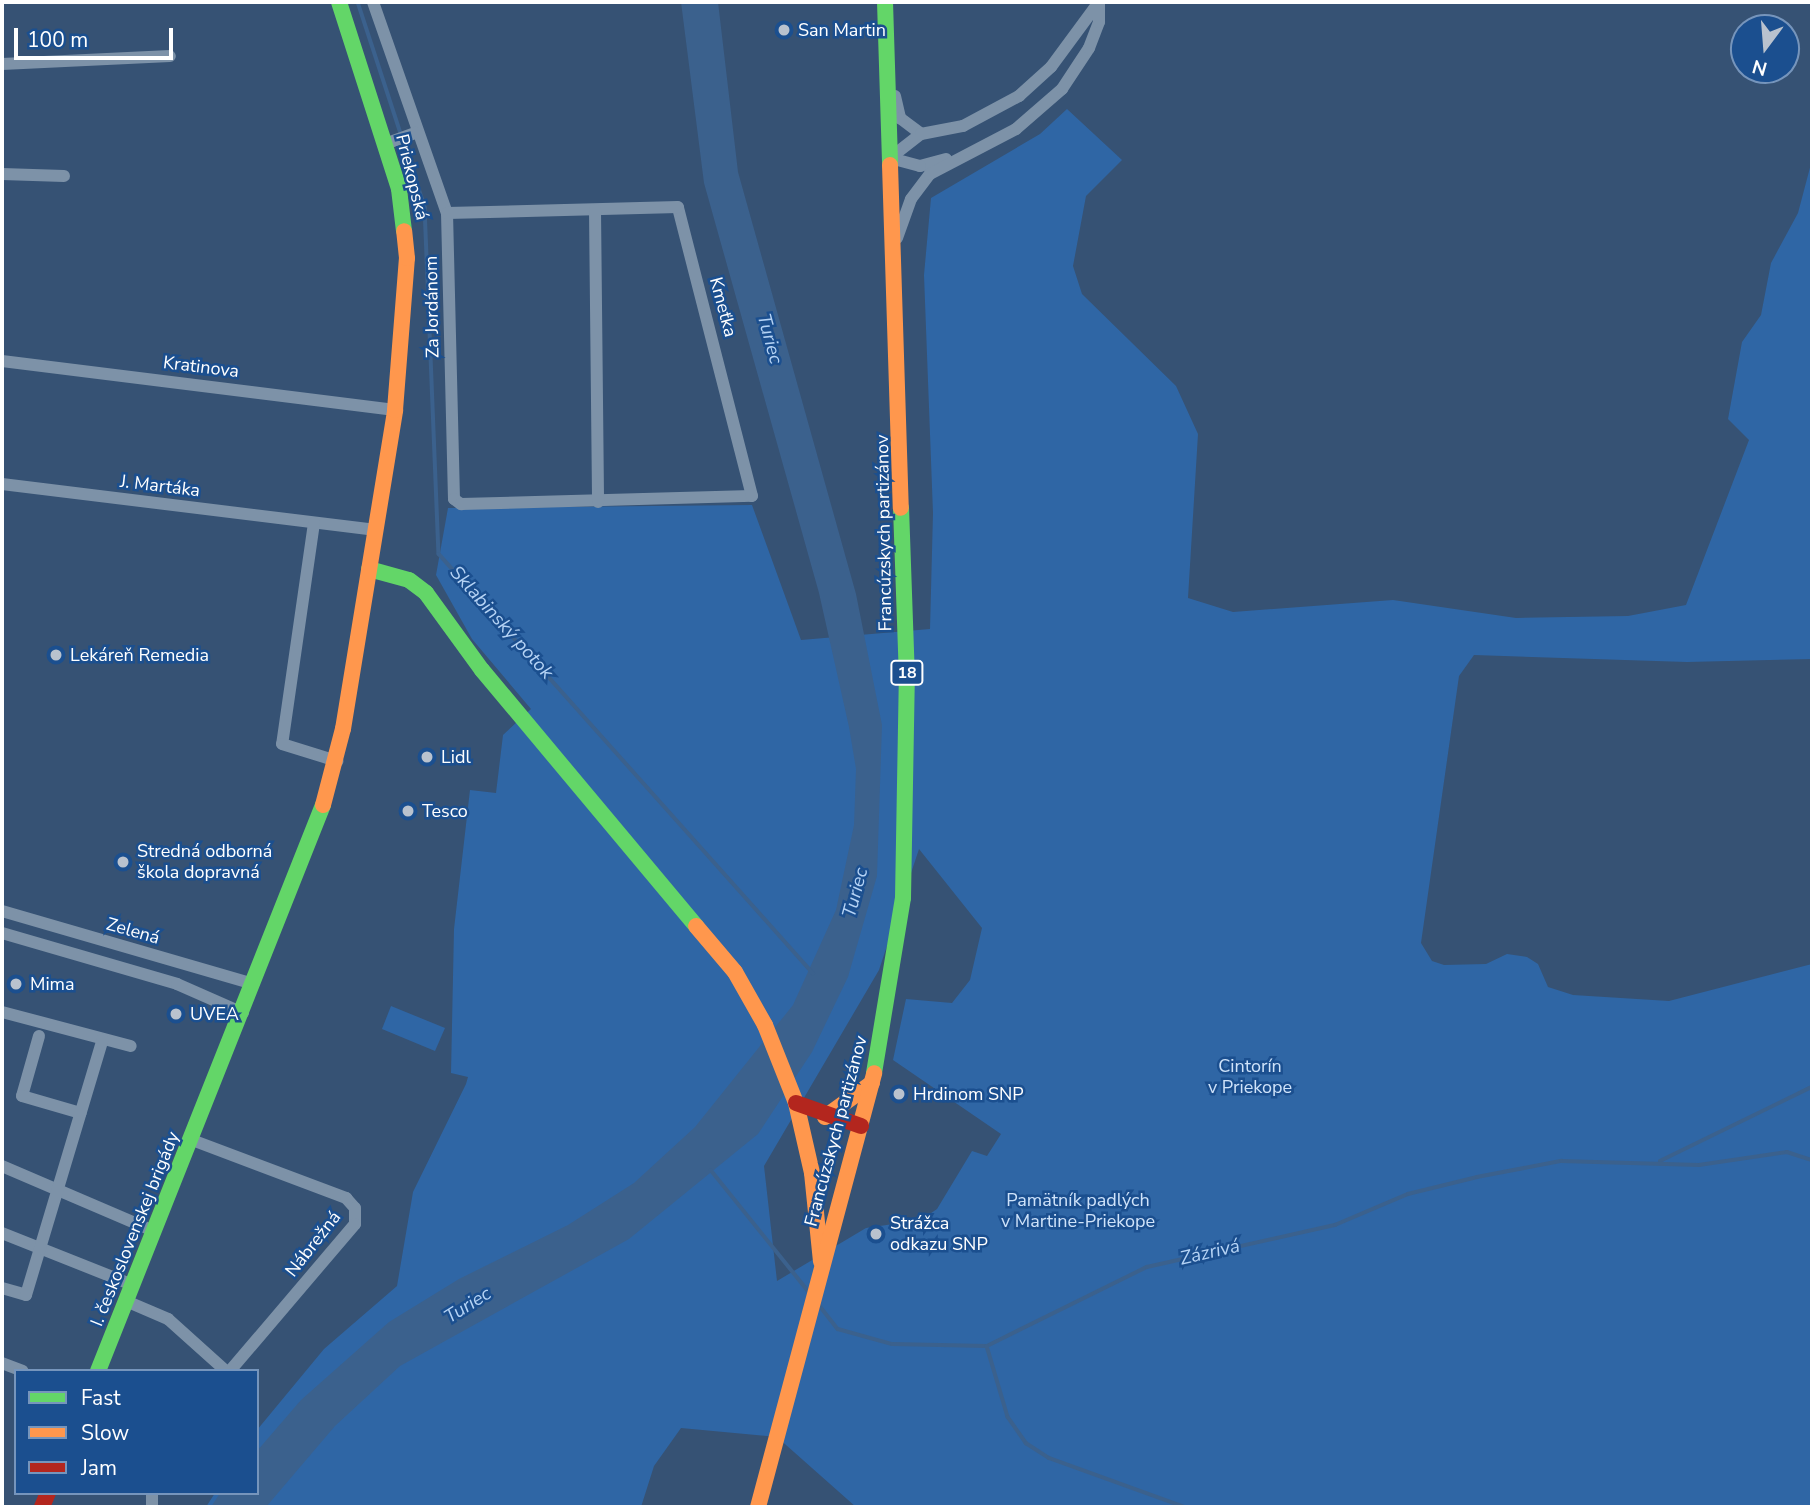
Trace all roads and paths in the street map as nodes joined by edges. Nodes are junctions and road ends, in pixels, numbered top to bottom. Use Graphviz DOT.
graph roads {
  1 [pos="339,2"];
  2 [pos="373,2"];
  3 [pos="885,2"];
  4 [pos="1099,2"];
  5 [pos="170,56"];
  6 [pos="2,64"];
  7 [pos="887,68"];
  8 [pos="416,133"];
  9 [pos="921,134"];
  10 [pos="391,142"];
  11 [pos="956,156"];
  12 [pos="890,158"];
  13 [pos="2,174"];
  14 [pos="64,176"];
  15 [pos="595,211"];
  16 [pos="447,213"];
  17 [pos="893,249"];
  18 [pos="2,361"];
  19 [pos="395,410"];
  20 [pos="2,484"];
  21 [pos="598,502"];
  22 [pos="314,523"];
  23 [pos="376,530"];
  24 [pos="369,569"];
  25 [pos="337,761"];
  26 [pos="2,911"];
  27 [pos="2,933"];
  28 [pos="254,984"];
  29 [pos="2,1012"];
  30 [pos="243,1013"];
  31 [pos="39,1036"];
  32 [pos="103,1039"];
  33 [pos="131,1046"];
  34 [pos="872,1083"];
  35 [pos="794,1098"];
  36 [pos="81,1113"];
  37 [pos="825,1118"];
  38 [pos="861,1126"];
  39 [pos="192,1140"];
  40 [pos="2,1166"];
  41 [pos="56,1191"];
  42 [pos="154,1231"];
  43 [pos="2,1233"];
  44 [pos="40,1246"];
  45 [pos="821,1262"];
  46 [pos="133,1285"];
  47 [pos="2,1288"];
  48 [pos="126,1301"];
  49 [pos="99,1369"];
  50 [pos="226,1369"];
  51 [pos="230,1369"];
  52 [pos="758,1507"];
  1 -- 10 [label="street, Priekopská"];
  2 -- 8 [label="street, Za Jordánom"];
  3 -- 7 [label="street, Francúzskych partizánov / 18"];
  4 -- 9 [label="street"];
  4 -- 11 [label="street"];
  5 -- 6 [label="street"];
  7 -- 9 [label="street"];
  7 -- 12 [label="street, Francúzskych partizánov / 18"];
  8 -- 10 [label="street"];
  8 -- 16 [label="street, Za Jordánom"];
  9 -- 12 [label="street"];
  10 -- 19 [label="street, Priekopská"];
  11 -- 12 [label="street"];
  11 -- 17 [label="street"];
  12 -- 17 [label="street, Francúzskych partizánov / 18"];
  13 -- 14 [label="street"];
  15 -- 16 [label="street, Kmeťka"];
  15 -- 21 [label="street"];
  15 -- 21 [label="street, Kmeťka"];
  16 -- 21 [label="street, Za Jordánom"];
  17 -- 34 [label="street, Francúzskych partizánov / 18"];
  18 -- 19 [label="street, Kratinova"];
  19 -- 23 [label="street, Priekopská"];
  20 -- 22 [label="street, J. Martáka"];
  22 -- 23 [label="street, J. Martáka"];
  22 -- 25 [label="street"];
  23 -- 24 [label="street, Priekopská"];
  24 -- 25 [label="street, Priekopská"];
  24 -- 35 [label="street"];
  25 -- 28 [label="street, I. československej brigády"];
  26 -- 28 [label="street, Zelená"];
  27 -- 30 [label="street"];
  28 -- 30 [label="street, I. československej brigády"];
  29 -- 32 [label="street"];
  30 -- 39 [label="street, I. československej brigády"];
  31 -- 36 [label="street"];
  32 -- 33 [label="street"];
  32 -- 36 [label="street"];
  34 -- 37 [label="street"];
  34 -- 38 [label="street, Francúzskych partizánov / 18"];
  35 -- 37 [label="street"];
  35 -- 45 [label="street"];
  36 -- 41 [label="street"];
  37 -- 38 [label="street"];
  38 -- 45 [label="street, Francúzskych partizánov / 18"];
  39 -- 42 [label="street, I. československej brigády"];
  39 -- 51 [label="street, Nábrežná"];
  40 -- 41 [label="street"];
  41 -- 42 [label="street"];
  41 -- 44 [label="street"];
  42 -- 46 [label="street, I. československej brigády"];
  43 -- 44 [label="street"];
  44 -- 46 [label="street"];
  44 -- 47 [label="street"];
  45 -- 52 [label="street, Francúzskych partizánov / 18"];
  46 -- 48 [label="street, I. československej brigády"];
  48 -- 49 [label="street, I. československej brigády"];
  48 -- 50 [label="street"];
}
